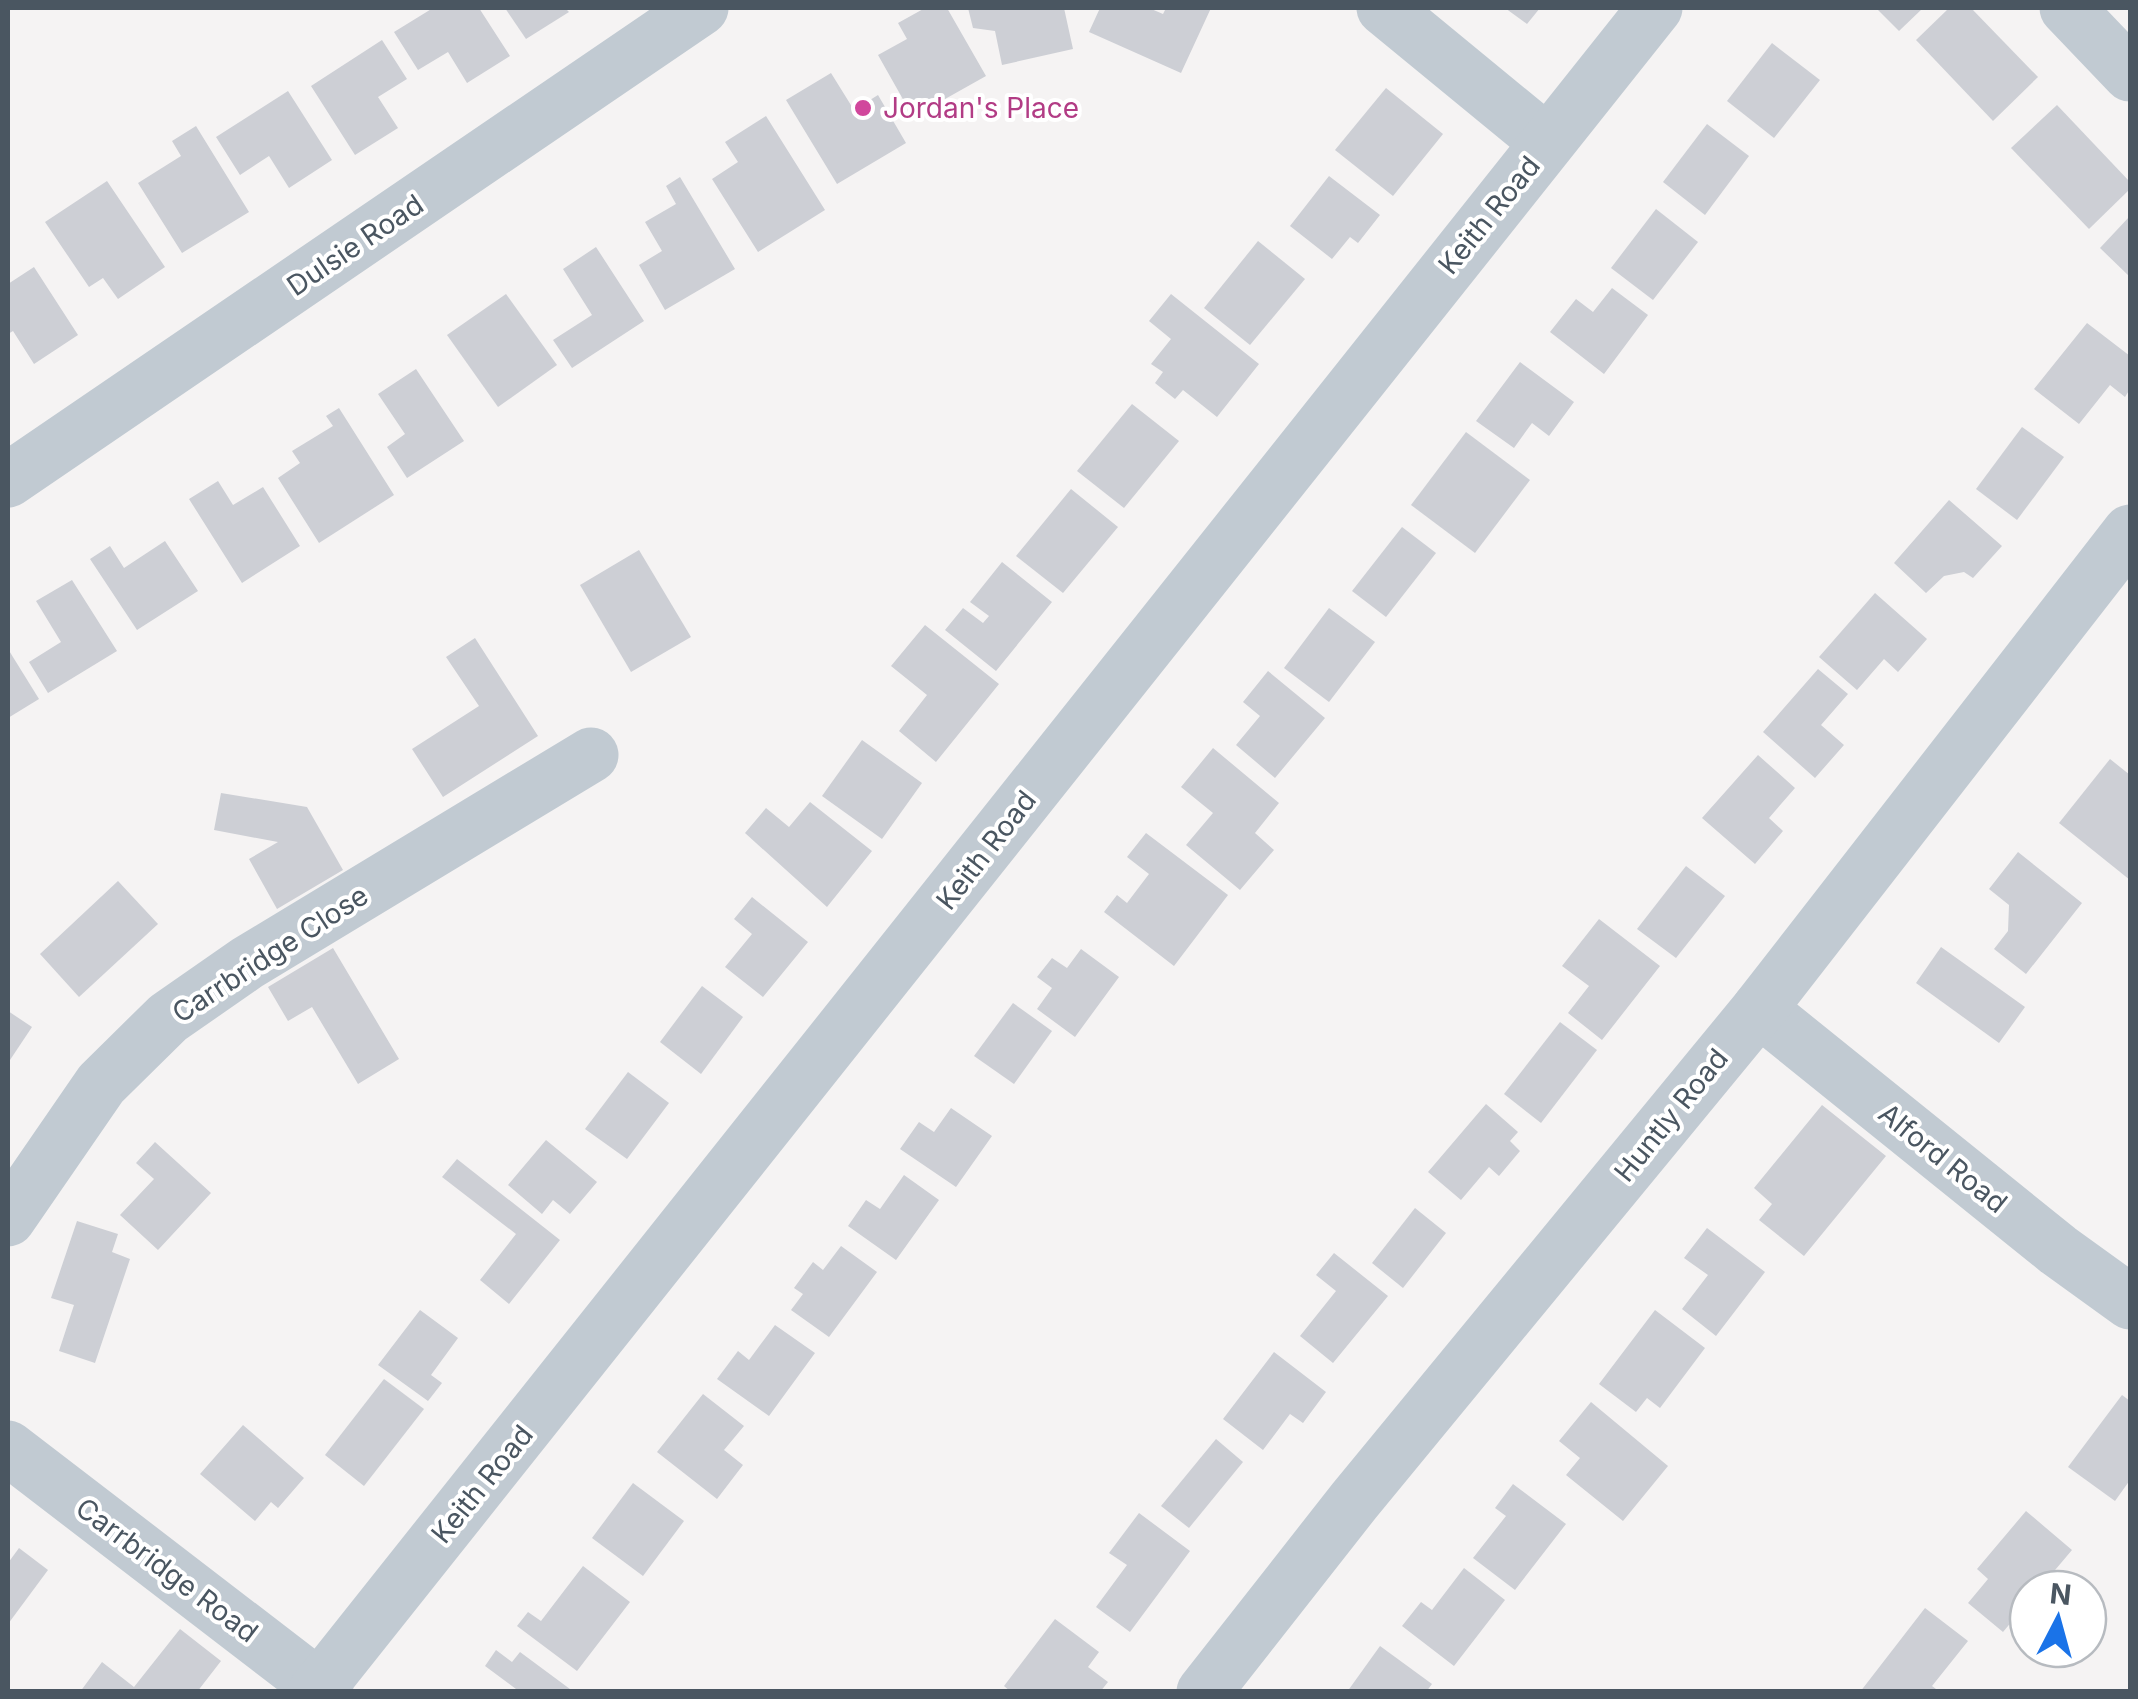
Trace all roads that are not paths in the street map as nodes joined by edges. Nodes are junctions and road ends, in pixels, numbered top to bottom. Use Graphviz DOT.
graph roads {
  1 [pos="701,8"];
  2 [pos="1384,8"];
  3 [pos="1655,8"];
  4 [pos="2067,8"];
  5 [pos="2130,74"];
  6 [pos="1547,142"];
  7 [pos="8,480"];
  8 [pos="2130,532"];
  9 [pos="591,756"];
  10 [pos="1759,1008"];
  11 [pos="8,1219"];
  12 [pos="2130,1302"];
  13 [pos="8,1448"];
  14 [pos="320,1690"];
  15 [pos="1204,1692"];
  1 -- 7 [label="street, Dulsie Road"];
  2 -- 6 [label="street"];
  3 -- 6 [label="street, Keith Road"];
  4 -- 5 [label="street"];
  6 -- 14 [label="street, Keith Road"];
  8 -- 10 [label="street, Huntly Road"];
  9 -- 11 [label="street, Carrbridge Close"];
  10 -- 12 [label="street, Alford Road"];
  10 -- 15 [label="street, Huntly Road"];
  13 -- 14 [label="street, Carrbridge Road"];
}
